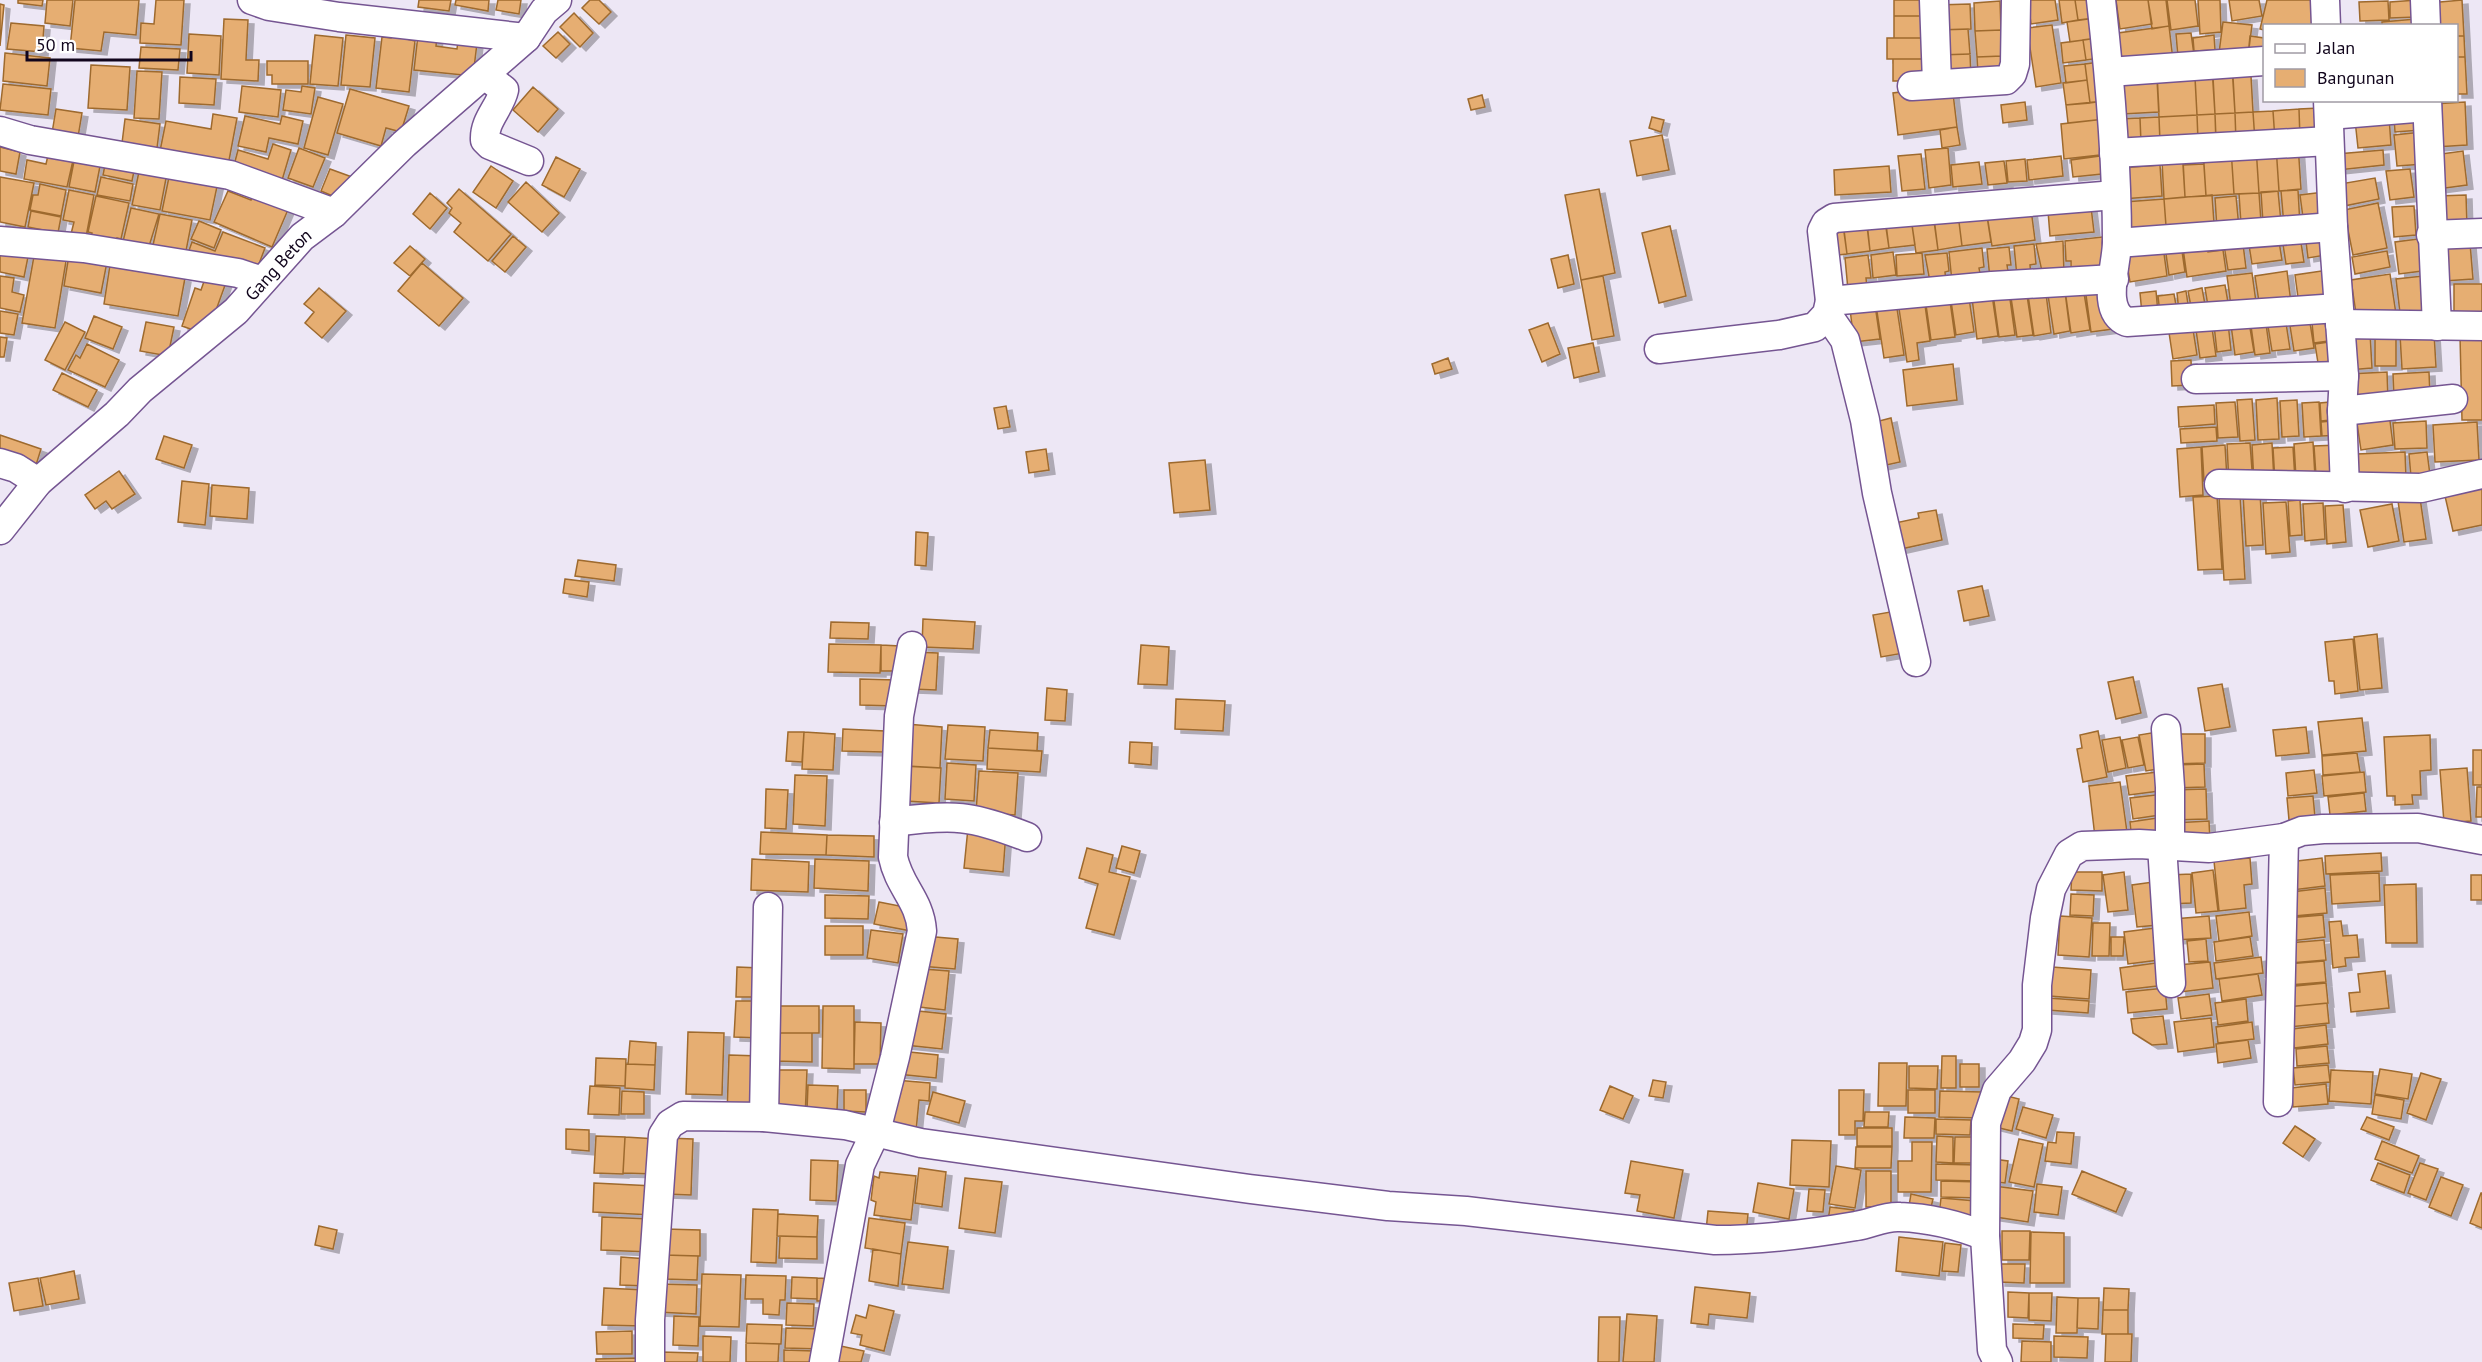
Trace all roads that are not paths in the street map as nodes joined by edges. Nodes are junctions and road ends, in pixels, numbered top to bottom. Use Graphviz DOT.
graph roads {
  1 [pos="1934,0"];
  2 [pos="2016,0"];
  3 [pos="2102,0"];
  4 [pos="2325,0"];
  5 [pos="2426,0"];
  6 [pos="264,2"];
  7 [pos="549,4"];
  8 [pos="2326,24"];
  9 [pos="2426,24"];
  10 [pos="526,38"];
  11 [pos="2263,60"];
  12 [pos="2109,72"];
  13 [pos="494,82"];
  14 [pos="2427,104"];
  15 [pos="2329,119"];
  16 [pos="0,131"];
  17 [pos="2114,153"];
  18 [pos="529,160"];
  19 [pos="2115,195"];
  20 [pos="334,213"];
  21 [pos="2333,227"];
  22 [pos="2482,233"];
  23 [pos="2431,235"];
  24 [pos="0,241"];
  25 [pos="2117,243"];
  26 [pos="2115,279"];
  27 [pos="262,281"];
  28 [pos="1829,307"];
  29 [pos="2339,316"];
  30 [pos="2437,326"];
  31 [pos="2482,326"];
  32 [pos="1659,349"];
  33 [pos="2344,376"];
  34 [pos="2196,379"];
  35 [pos="2453,399"];
  36 [pos="2342,411"];
  37 [pos="0,463"];
  38 [pos="2482,474"];
  39 [pos="38,482"];
  40 [pos="2219,484"];
  41 [pos="2345,488"];
  42 [pos="0,530"];
  43 [pos="912,646"];
  44 [pos="1916,662"];
  45 [pos="2166,729"];
  46 [pos="894,822"];
  47 [pos="1027,837"];
  48 [pos="2284,838"];
  49 [pos="2482,840"];
  50 [pos="2166,847"];
  51 [pos="768,907"];
  52 [pos="2171,983"];
  53 [pos="2278,1102"];
  54 [pos="764,1117"];
  55 [pos="876,1131"];
  56 [pos="1985,1236"];
  57 [pos="650,1362"];
  58 [pos="824,1362"];
  59 [pos="1998,1362"];
  1 -- 2 [label="street"];
  3 -- 12 [label="street"];
  4 -- 8 [label="street"];
  5 -- 9 [label="street"];
  6 -- 10 [label="street"];
  7 -- 10 [label="street, Gang Beton"];
  10 -- 13 [label="street, Gang Beton"];
  11 -- 12 [label="street"];
  12 -- 17 [label="street"];
  13 -- 18 [label="street"];
  13 -- 20 [label="street, Gang Beton"];
  14 -- 15 [label="street"];
  14 -- 23 [label="street"];
  15 -- 17 [label="street"];
  15 -- 21 [label="street"];
  16 -- 20 [label="street"];
  17 -- 19 [label="street"];
  19 -- 25 [label="street"];
  19 -- 28 [label="street"];
  20 -- 27 [label="street, Gang Beton"];
  21 -- 25 [label="street"];
  21 -- 29 [label="street"];
  22 -- 23 [label="street"];
  23 -- 30 [label="street"];
  24 -- 27 [label="street"];
  25 -- 26 [label="street"];
  26 -- 28 [label="street"];
  26 -- 29 [label="street"];
  27 -- 39 [label="street, Gang Beton"];
  28 -- 32 [label="street"];
  28 -- 44 [label="street"];
  29 -- 30 [label="street"];
  29 -- 33 [label="street"];
  30 -- 31 [label="street"];
  33 -- 34 [label="street"];
  33 -- 36 [label="street"];
  35 -- 36 [label="street"];
  36 -- 41 [label="street"];
  37 -- 39 [label="street"];
  38 -- 41 [label="street"];
  39 -- 42 [label="street, Gang Beton"];
  40 -- 41 [label="street"];
  43 -- 46 [label="street"];
  45 -- 50 [label="street"];
  46 -- 47 [label="street"];
  46 -- 55 [label="street"];
  48 -- 49 [label="street"];
  48 -- 50 [label="street"];
  48 -- 53 [label="street"];
  50 -- 52 [label="street"];
  50 -- 56 [label="street"];
  51 -- 54 [label="street"];
  54 -- 55 [label="street"];
  54 -- 57 [label="street"];
  55 -- 56 [label="street"];
  55 -- 58 [label="street"];
  56 -- 59 [label="street"];
}
